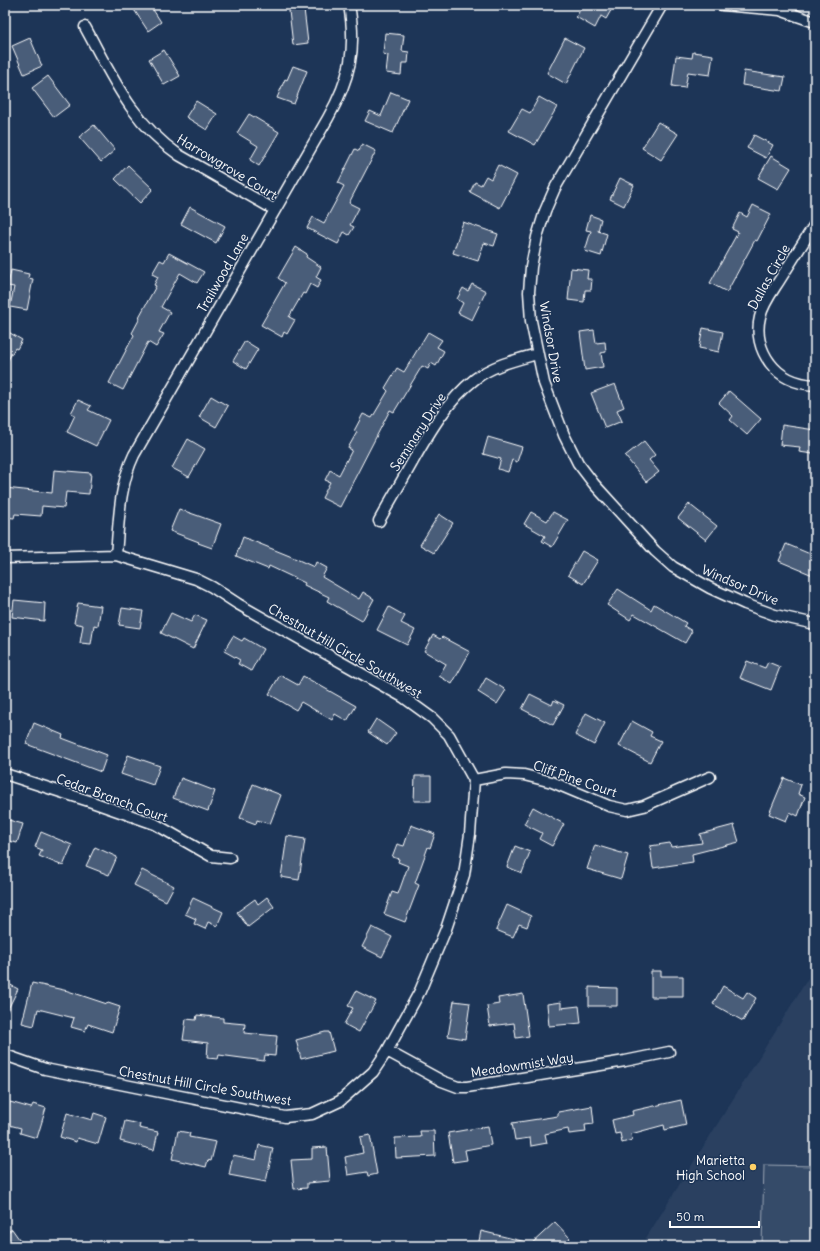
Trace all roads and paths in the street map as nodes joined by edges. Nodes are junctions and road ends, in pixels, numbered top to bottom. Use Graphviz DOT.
graph roads {
  1 [pos="349,5"];
  2 [pos="662,5"];
  3 [pos="722,5"];
  4 [pos="815,22"];
  5 [pos="85,27"];
  6 [pos="275,210"];
  7 [pos="815,224"];
  8 [pos="537,354"];
  9 [pos="815,385"];
  10 [pos="379,521"];
  11 [pos="116,555"];
  12 [pos="5,558"];
  13 [pos="815,624"];
  14 [pos="5,774"];
  15 [pos="710,777"];
  16 [pos="474,780"];
  17 [pos="230,858"];
  18 [pos="387,1051"];
  19 [pos="669,1052"];
  20 [pos="5,1055"];
  1 -- 6 [label="street, Trailwood Lane"];
  2 -- 8 [label="street, Windsor Drive"];
  3 -- 4 [label="street"];
  5 -- 6 [label="street, Harrowgrove Court"];
  6 -- 11 [label="street, Trailwood Lane"];
  7 -- 9 [label="street, Dallas Circle"];
  8 -- 10 [label="street, Seminary Drive"];
  8 -- 13 [label="street, Windsor Drive"];
  11 -- 12 [label="street, Chestnut Hill Circle Southwest"];
  11 -- 16 [label="street, Chestnut Hill Circle Southwest"];
  14 -- 17 [label="street, Cedar Branch Court"];
  15 -- 16 [label="street, Cliff Pine Court"];
  16 -- 18 [label="street, Chestnut Hill Circle Southwest"];
  18 -- 19 [label="street, Meadowmist Way"];
  18 -- 20 [label="street, Chestnut Hill Circle Southwest"];
}
